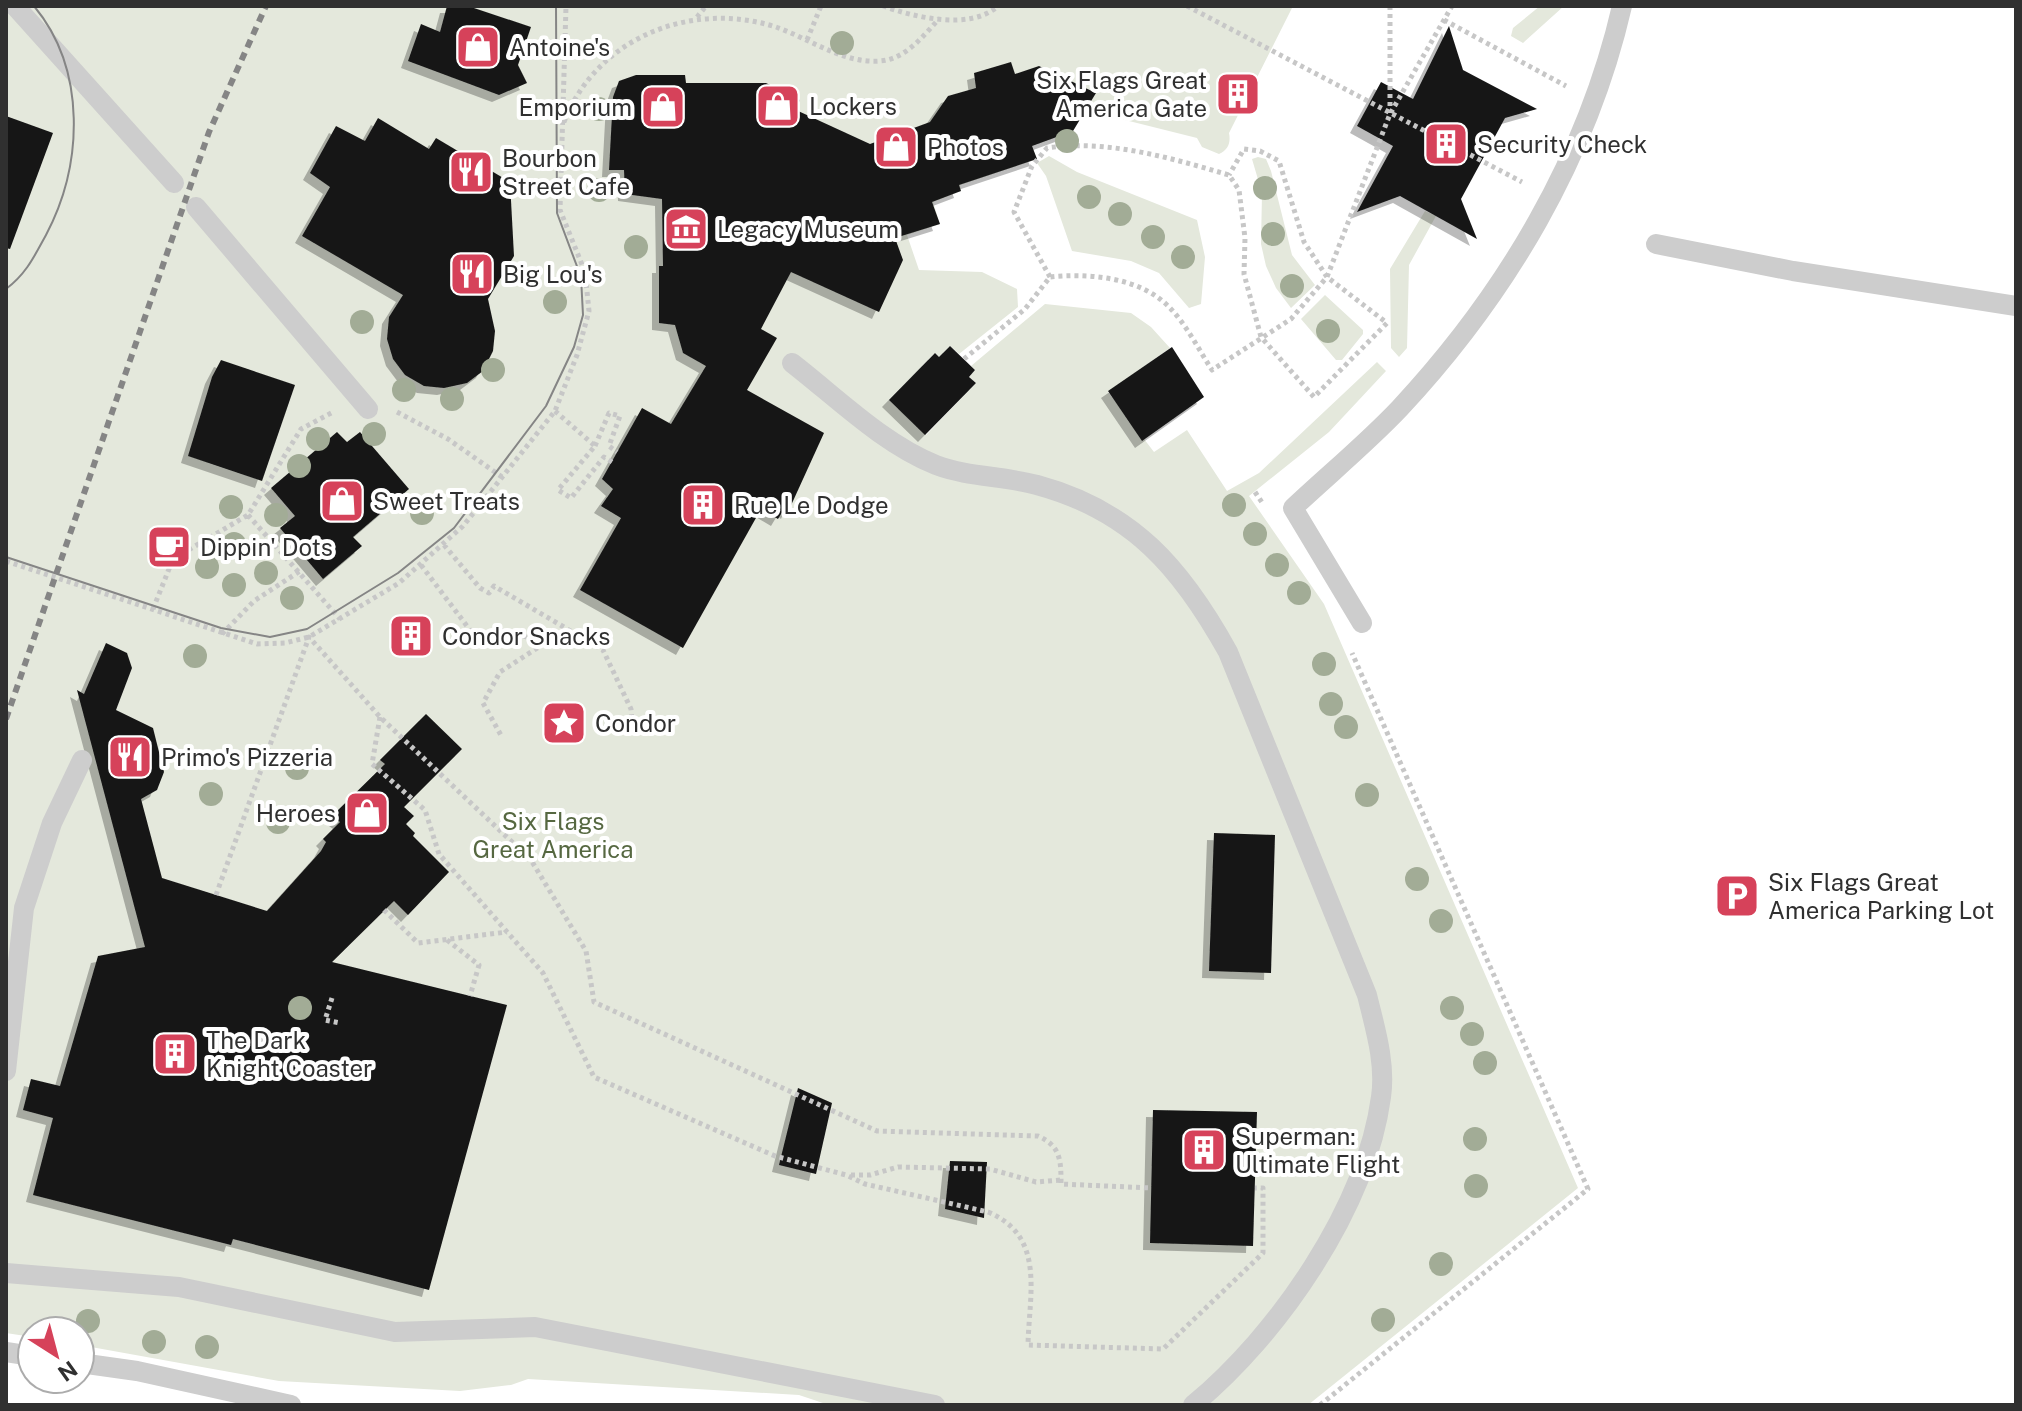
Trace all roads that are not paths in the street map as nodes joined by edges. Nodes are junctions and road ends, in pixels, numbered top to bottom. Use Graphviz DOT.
graph roads {
  1 [pos="15,6"];
  2 [pos="1622,6"];
  3 [pos="174,183"];
  4 [pos="196,207"];
  5 [pos="1656,244"];
  6 [pos="2016,306"];
  7 [pos="792,363"];
  8 [pos="368,409"];
  9 [pos="1362,623"];
  10 [pos="82,760"];
  11 [pos="6,1071"];
  12 [pos="6,1273"];
  13 [pos="96,1365"];
  14 [pos="291,1405"];
  15 [pos="935,1405"];
  16 [pos="1193,1405"];
  1 -- 3 [label="lane"];
  2 -- 9 [label="lane"];
  4 -- 8 [label="lane"];
  5 -- 6 [label="lane"];
  7 -- 16 [label="lane"];
  10 -- 11 [label="lane"];
  12 -- 15 [label="lane"];
  13 -- 14 [label="lane"];
}
